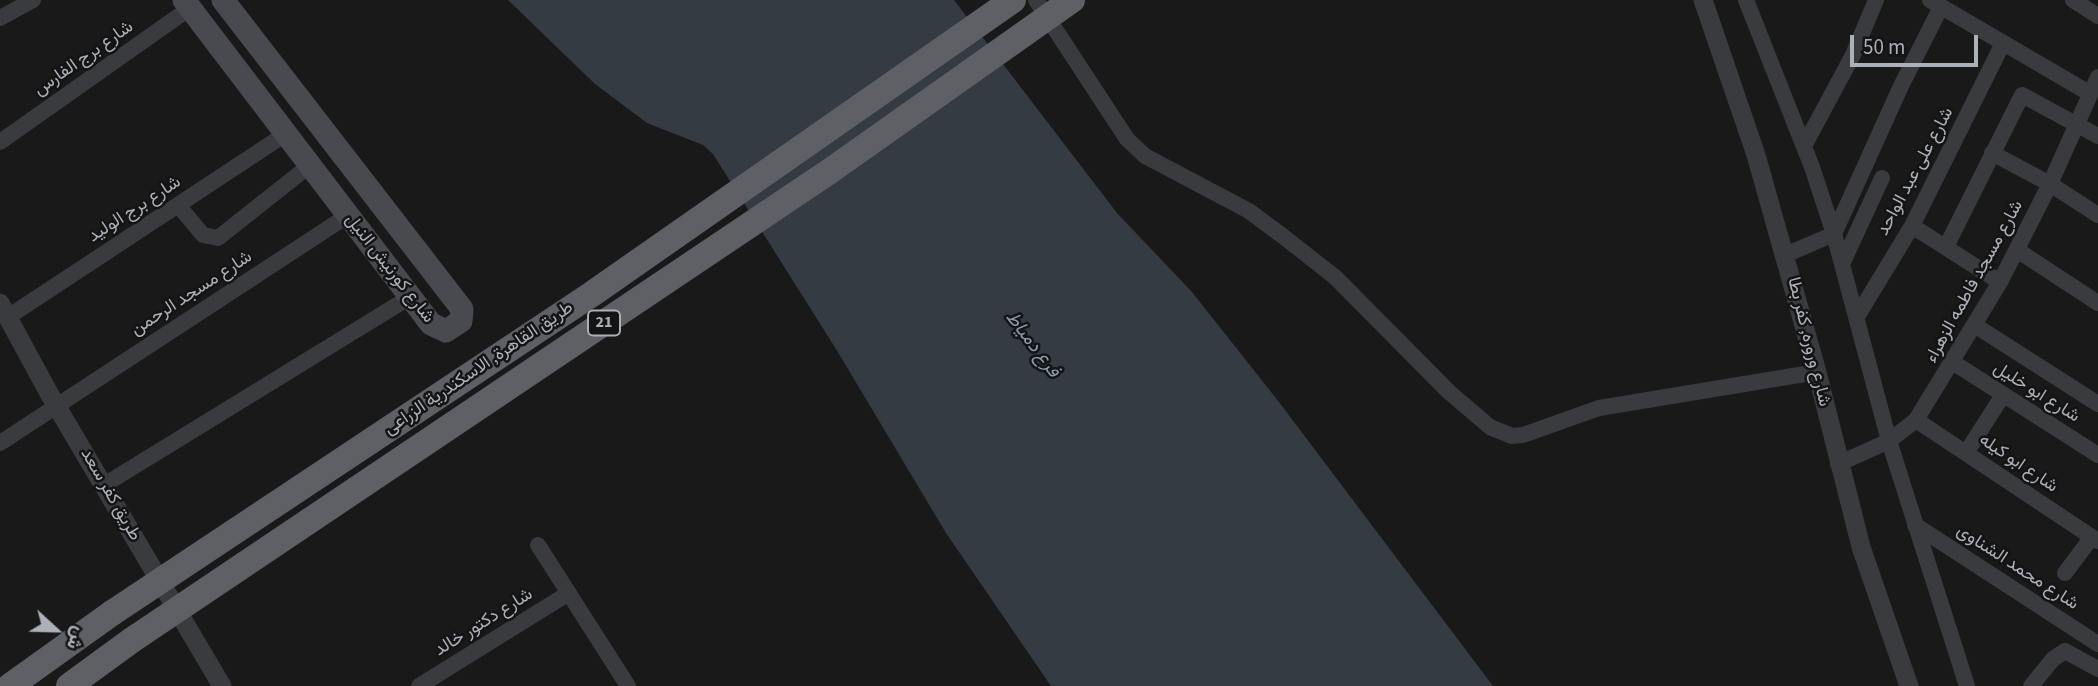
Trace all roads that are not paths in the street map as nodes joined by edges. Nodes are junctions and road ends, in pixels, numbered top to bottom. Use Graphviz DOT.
graph roads {
  1 [pos="33,0"];
  2 [pos="223,0"];
  3 [pos="1013,0"];
  4 [pos="1036,0"];
  5 [pos="1072,0"];
  6 [pos="1703,0"];
  7 [pos="1746,0"];
  8 [pos="1876,0"];
  9 [pos="2073,0"];
  10 [pos="187,4"];
  11 [pos="1935,4"];
  12 [pos="2098,16"];
  13 [pos="0,18"];
  14 [pos="2003,43"];
  15 [pos="2098,78"];
  16 [pos="2089,93"];
  17 [pos="2078,123"];
  18 [pos="284,135"];
  19 [pos="2098,136"];
  20 [pos="0,142"];
  21 [pos="1804,146"];
  22 [pos="1992,153"];
  23 [pos="309,166"];
  24 [pos="1882,178"];
  25 [pos="2050,184"];
  26 [pos="178,205"];
  27 [pos="2098,215"];
  28 [pos="347,216"];
  29 [pos="1912,226"];
  30 [pos="1835,234"];
  31 [pos="1946,247"];
  32 [pos="2017,250"];
  33 [pos="1786,255"];
  34 [pos="1843,262"];
  35 [pos="2000,282"];
  36 [pos="410,297"];
  37 [pos="2098,303"];
  38 [pos="4,310"];
  39 [pos="1858,315"];
  40 [pos="1976,326"];
  41 [pos="1954,363"];
  42 [pos="1817,372"];
  43 [pos="2003,395"];
  44 [pos="2098,404"];
  45 [pos="58,405"];
  46 [pos="1916,421"];
  47 [pos="1889,441"];
  48 [pos="0,443"];
  49 [pos="1966,453"];
  50 [pos="2098,455"];
  51 [pos="1838,464"];
  52 [pos="104,485"];
  53 [pos="1915,525"];
  54 [pos="2095,539"];
  55 [pos="538,545"];
  56 [pos="2065,573"];
  57 [pos="569,593"];
  58 [pos="2098,644"];
  59 [pos="2098,669"];
  60 [pos="10,686"];
  61 [pos="68,686"];
  62 [pos="222,686"];
  63 [pos="419,686"];
  64 [pos="628,686"];
  65 [pos="1909,686"];
  66 [pos="1966,686"];
  67 [pos="2031,686"];
  1 -- 13 [label="street"];
  2 -- 36 [label="main road, شارع كورنيش النيل"];
  3 -- 60 [label="highway, طريق القاهرة, الاسكندرية الزراعى / 21, bridge"];
  4 -- 42 [label="street"];
  5 -- 61 [label="highway, طريق القاهرة, الاسكندرية الزراعى / 21, bridge"];
  6 -- 33 [label="street, شارع وروره, كفر بطا"];
  7 -- 21 [label="street"];
  8 -- 21 [label="street"];
  9 -- 12 [label="street"];
  10 -- 18 [label="main road, شارع كورنيش النيل"];
  10 -- 20 [label="street, شارع برج الفارس"];
  11 -- 14 [label="street"];
  11 -- 30 [label="street"];
  14 -- 16 [label="street"];
  14 -- 29 [label="street, شارع على عبد الواحد"];
  15 -- 16 [label="street, شارع مسجد فاطمه الزهراء"];
  16 -- 17 [label="street, شارع مسجد فاطمه الزهراء"];
  17 -- 19 [label="street"];
  17 -- 22 [label="street"];
  17 -- 25 [label="street, شارع مسجد فاطمه الزهراء"];
  18 -- 23 [label="main road, شارع كورنيش النيل"];
  18 -- 26 [label="street, شارع برج الوليد"];
  21 -- 30 [label="street"];
  22 -- 25 [label="street"];
  22 -- 31 [label="street"];
  23 -- 26 [label="street"];
  23 -- 28 [label="main road, شارع كورنيش النيل"];
  24 -- 34 [label="street"];
  25 -- 27 [label="street"];
  25 -- 32 [label="street, شارع مسجد فاطمه الزهراء"];
  26 -- 38 [label="street, شارع برج الوليد"];
  28 -- 36 [label="main road, شارع كورنيش النيل"];
  28 -- 45 [label="street, شارع مسجد الرحمن"];
  29 -- 31 [label="street"];
  29 -- 39 [label="street, شارع على عبد الواحد"];
  30 -- 33 [label="street"];
  30 -- 34 [label="street"];
  31 -- 35 [label="street"];
  32 -- 35 [label="street, شارع مسجد فاطمه الزهراء"];
  32 -- 37 [label="street"];
  33 -- 42 [label="street, شارع وروره, كفر بطا"];
  34 -- 39 [label="street"];
  35 -- 40 [label="street, شارع مسجد فاطمه الزهراء"];
  36 -- 52 [label="street"];
  38 -- 45 [label="street, طريق كفر سعد"];
  39 -- 47 [label="street"];
  40 -- 41 [label="street, شارع مسجد فاطمه الزهراء"];
  40 -- 44 [label="street"];
  41 -- 43 [label="street, شارع ابو خليل"];
  41 -- 46 [label="street, شارع مسجد فاطمه الزهراء"];
  42 -- 51 [label="street, شارع وروره, كفر بطا"];
  43 -- 49 [label="street"];
  43 -- 50 [label="street, شارع ابو خليل"];
  45 -- 48 [label="street, شارع مسجد الرحمن"];
  45 -- 52 [label="street, طريق كفر سعد"];
  46 -- 47 [label="street, شارع مسجد فاطمه الزهراء"];
  46 -- 49 [label="street, شارع ابو كيله"];
  47 -- 51 [label="street, شارع مسجد فاطمه الزهراء"];
  47 -- 53 [label="street"];
  49 -- 54 [label="street, شارع ابو كيله"];
  51 -- 65 [label="street, شارع وروره, كفر بطا"];
  52 -- 62 [label="street, طريق كفر سعد"];
  53 -- 58 [label="street, شارع محمد الشناوى"];
  53 -- 66 [label="street"];
  54 -- 56 [label="street"];
  55 -- 57 [label="street"];
  57 -- 63 [label="street, شارع دكتور خالد"];
  57 -- 64 [label="street"];
  59 -- 67 [label="street"];
}
